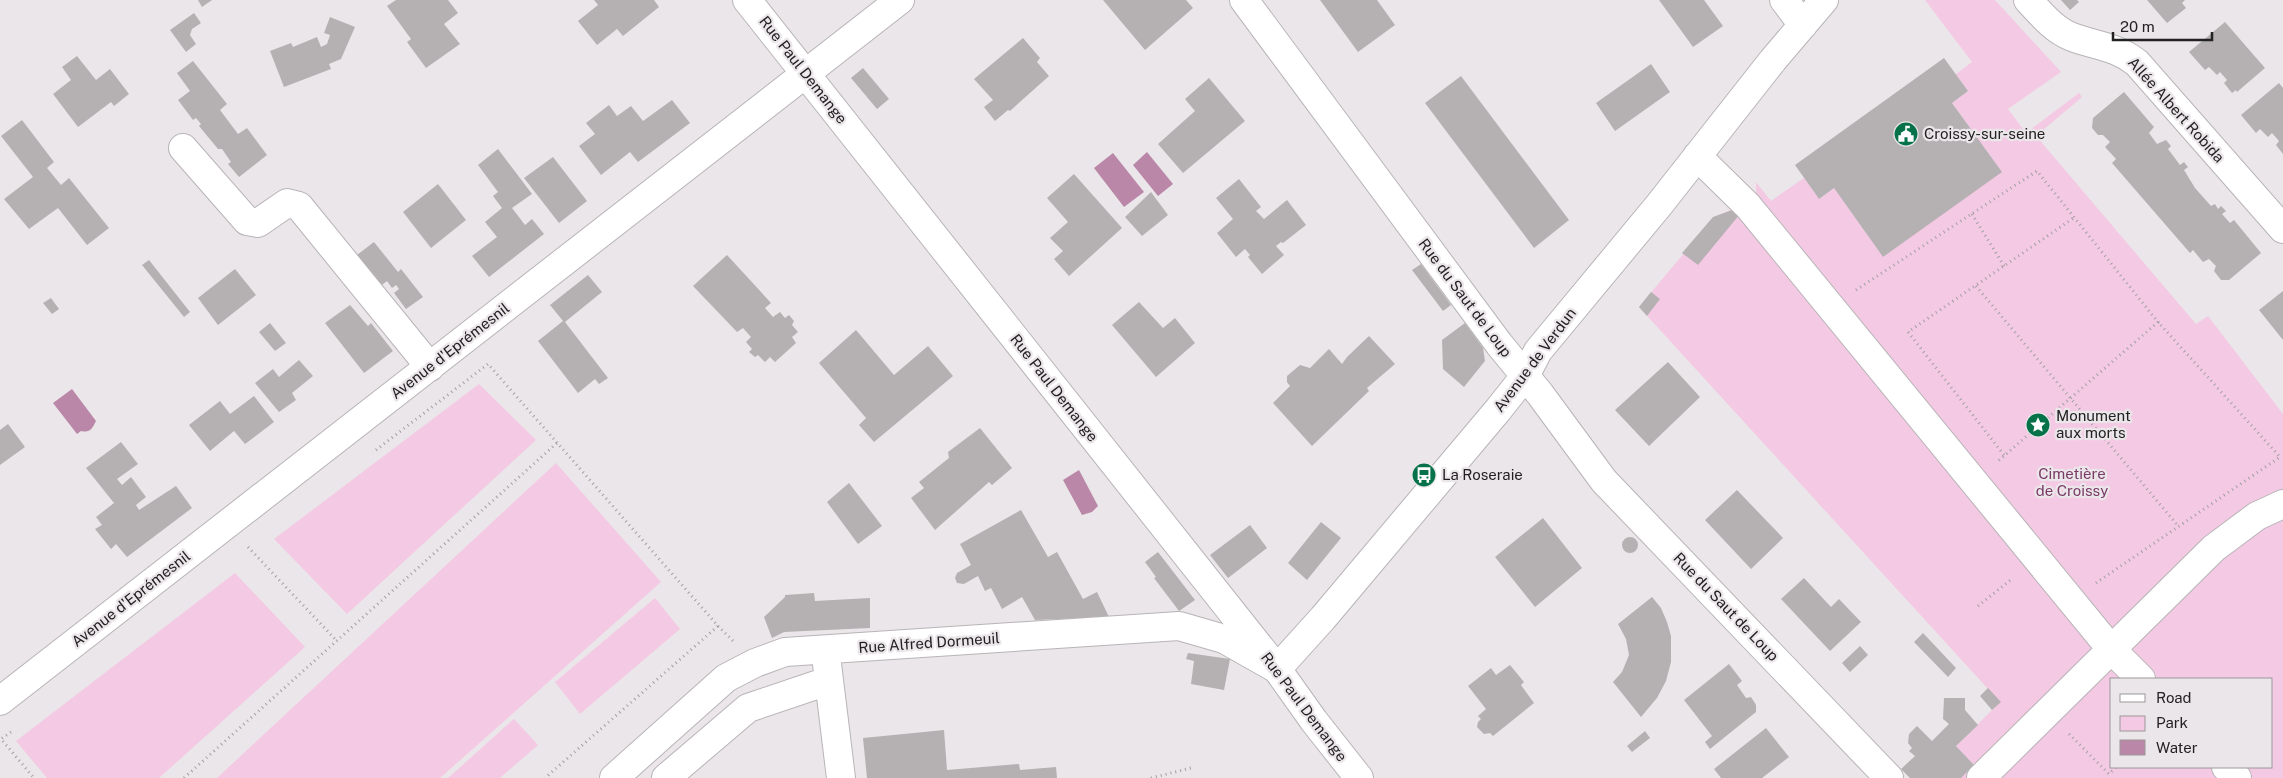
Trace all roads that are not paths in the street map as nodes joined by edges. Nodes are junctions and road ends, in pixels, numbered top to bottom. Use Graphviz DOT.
graph roads {
  1 [pos="747,0"];
  2 [pos="900,0"];
  3 [pos="1244,0"];
  4 [pos="1784,0"];
  5 [pos="1824,0"];
  6 [pos="2028,0"];
  7 [pos="1803,25"];
  8 [pos="806,74"];
  9 [pos="183,148"];
  10 [pos="1696,156"];
  11 [pos="2283,229"];
  12 [pos="430,367"];
  13 [pos="1525,376"];
  14 [pos="2283,504"];
  15 [pos="2111,649"];
  16 [pos="826,650"];
  17 [pos="1277,669"];
  18 [pos="2140,678"];
  19 [pos="828,681"];
  20 [pos="0,701"];
  21 [pos="2227,768"];
  22 [pos="614,778"];
  23 [pos="666,778"];
  24 [pos="841,778"];
  25 [pos="1359,778"];
  26 [pos="1889,778"];
  27 [pos="1981,778"];
  28 [pos="2237,778"];
  1 -- 8 [label="street, Rue Paul Demange"];
  2 -- 8 [label="street, Avenue d'Eprémesnil"];
  3 -- 13 [label="street, Rue du Saut de Loup"];
  4 -- 7 [label="street"];
  5 -- 7 [label="street, Avenue de Verdun"];
  6 -- 11 [label="street, Allée Albert Robida"];
  7 -- 10 [label="street, Avenue de Verdun"];
  8 -- 12 [label="street, Avenue d'Eprémesnil"];
  8 -- 17 [label="street, Rue Paul Demange"];
  9 -- 12 [label="street"];
  10 -- 13 [label="street, Avenue de Verdun"];
  10 -- 15 [label="street"];
  12 -- 20 [label="street, Avenue d'Eprémesnil"];
  13 -- 17 [label="street, Avenue de Verdun"];
  13 -- 26 [label="street, Rue du Saut de Loup"];
  14 -- 15 [label="street"];
  15 -- 18 [label="street"];
  15 -- 27 [label="street"];
  16 -- 17 [label="street, Rue Alfred Dormeuil"];
  16 -- 19 [label="street"];
  16 -- 22 [label="street, Rue Alfred Dormeuil"];
  17 -- 25 [label="street, Rue Paul Demange"];
  19 -- 23 [label="street"];
  19 -- 24 [label="street"];
  21 -- 28 [label="street"];
}
